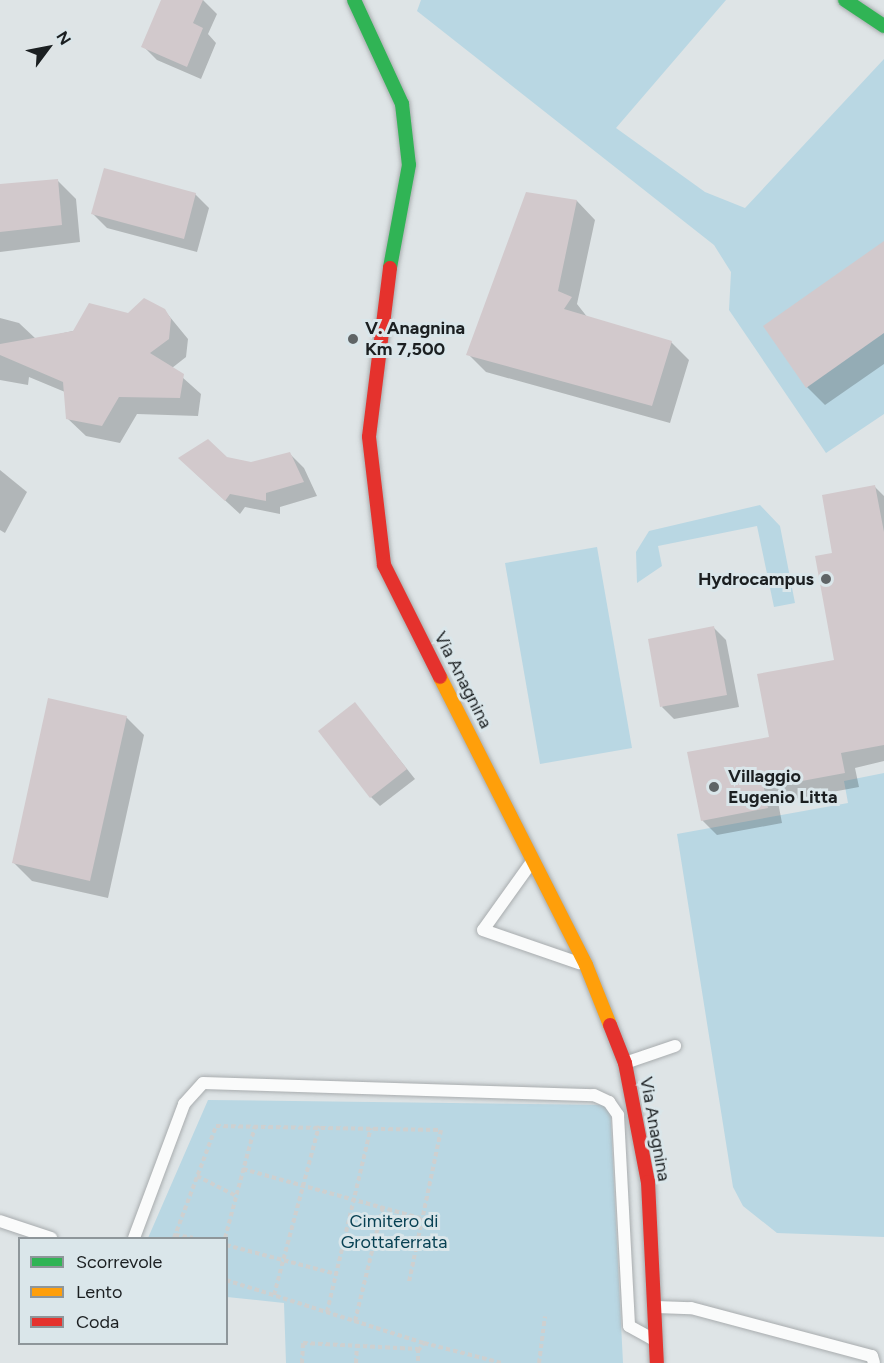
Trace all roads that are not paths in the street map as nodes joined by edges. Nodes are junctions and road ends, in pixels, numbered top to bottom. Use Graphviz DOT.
graph roads {
  1 [pos="354,0"];
  2 [pos="845,0"];
  3 [pos="884,26"];
  4 [pos="534,860"];
  5 [pos="586,965"];
  6 [pos="675,1046"];
  7 [pos="625,1063"];
  8 [pos="0,1221"];
  9 [pos="45,1237"];
  10 [pos="135,1237"];
  11 [pos="654,1307"];
  12 [pos="656,1341"];
  13 [pos="657,1363"];
  14 [pos="874,1363"];
  1 -- 4 [label="main road, Via Anagnina"];
  2 -- 3 [label="main road"];
  4 -- 5 [label="main road, Via Anagnina"];
  4 -- 5 [label="lane"];
  5 -- 7 [label="main road, Via Anagnina"];
  6 -- 7 [label="lane"];
  7 -- 11 [label="main road, Via Anagnina"];
  8 -- 9 [label="lane"];
  10 -- 12 [label="lane"];
  11 -- 12 [label="main road, Via Anagnina"];
  11 -- 14 [label="lane"];
  12 -- 13 [label="main road, Via Anagnina"];
}
